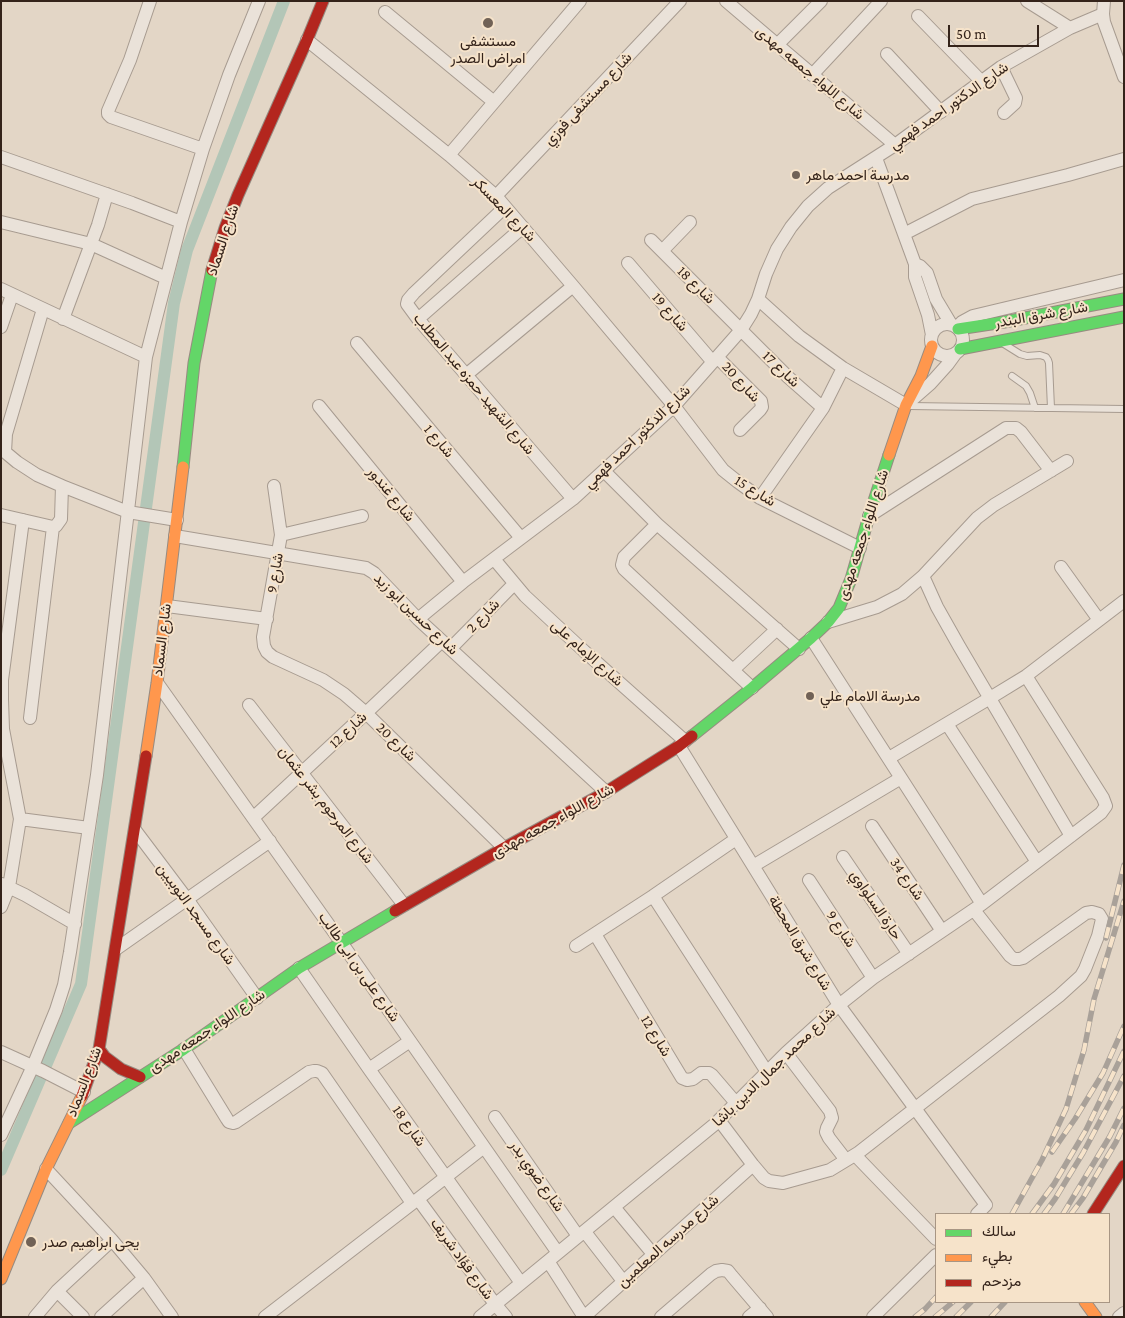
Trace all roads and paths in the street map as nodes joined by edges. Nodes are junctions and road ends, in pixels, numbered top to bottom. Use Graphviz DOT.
graph roads {
  1 [pos="150,1"];
  2 [pos="259,1"];
  3 [pos="323,1"];
  4 [pos="580,1"];
  5 [pos="680,1"];
  6 [pos="726,1"];
  7 [pos="821,1"];
  8 [pos="881,1"];
  9 [pos="1027,1"];
  10 [pos="1103,8"];
  11 [pos="386,12"];
  12 [pos="918,16"];
  13 [pos="1070,28"];
  14 [pos="308,40"];
  15 [pos="777,45"];
  16 [pos="887,54"];
  17 [pos="1001,67"];
  18 [pos="812,75"];
  19 [pos="1124,77"];
  20 [pos="980,81"];
  21 [pos="494,102"];
  22 [pos="941,112"];
  23 [pos="1004,113"];
  24 [pos="895,144"];
  25 [pos="203,149"];
  26 [pos="449,155"];
  27 [pos="1,157"];
  28 [pos="876,158"];
  29 [pos="1124,159"];
  30 [pos="107,194"];
  31 [pos="496,196"];
  32 [pos="505,207"];
  33 [pos="1,222"];
  34 [pos="181,222"];
  35 [pos="690,222"];
  36 [pos="522,227"];
  37 [pos="904,234"];
  38 [pos="651,240"];
  39 [pos="91,244"];
  40 [pos="662,251"];
  41 [pos="628,263"];
  42 [pos="915,264"];
  43 [pos="166,278"];
  44 [pos="1124,280"];
  45 [pos="573,286"];
  46 [pos="7,292"];
  47 [pos="758,299"];
  48 [pos="1124,299"];
  49 [pos="43,310"];
  50 [pos="1124,317"];
  51 [pos="63,319"];
  52 [pos="418,319"];
  53 [pos="955,326"];
  54 [pos="1,327"];
  55 [pos="741,330"];
  56 [pos="932,340"];
  57 [pos="1002,341"];
  58 [pos="357,343"];
  59 [pos="958,351"];
  60 [pos="146,357"];
  61 [pos="715,359"];
  62 [pos="843,368"];
  63 [pos="466,375"];
  64 [pos="1012,376"];
  65 [pos="319,406"];
  66 [pos="674,406"];
  67 [pos="906,406"];
  68 [pos="822,408"];
  69 [pos="1035,408"];
  70 [pos="1051,408"];
  71 [pos="1124,409"];
  72 [pos="740,430"];
  73 [pos="3,451"];
  74 [pos="1067,461"];
  75 [pos="1051,470"];
  76 [pos="604,471"];
  77 [pos="62,486"];
  78 [pos="274,486"];
  79 [pos="760,498"];
  80 [pos="572,499"];
  81 [pos="134,513"];
  82 [pos="1,515"];
  83 [pos="362,516"];
  84 [pos="868,516"];
  85 [pos="23,520"];
  86 [pos="177,520"];
  87 [pos="656,524"];
  88 [pos="53,527"];
  89 [pos="281,535"];
  90 [pos="175,536"];
  91 [pos="521,538"];
  92 [pos="860,548"];
  93 [pos="278,554"];
  94 [pos="494,559"];
  95 [pos="1061,567"];
  96 [pos="923,576"];
  97 [pos="463,582"];
  98 [pos="514,584"];
  99 [pos="1124,601"];
  100 [pos="7,605"];
  101 [pos="167,606"];
  102 [pos="267,619"];
  103 [pos="418,619"];
  104 [pos="1099,620"];
  105 [pos="828,622"];
  106 [pos="777,629"];
  107 [pos="811,638"];
  108 [pos="447,645"];
  109 [pos="799,649"];
  110 [pos="272,657"];
  111 [pos="733,670"];
  112 [pos="1026,676"];
  113 [pos="157,683"];
  114 [pos="752,688"];
  115 [pos="990,698"];
  116 [pos="249,705"];
  117 [pos="366,713"];
  118 [pos="30,718"];
  119 [pos="947,724"];
  120 [pos="682,743"];
  121 [pos="889,758"];
  122 [pos="301,773"];
  123 [pos="901,778"];
  124 [pos="606,792"];
  125 [pos="253,818"];
  126 [pos="20,819"];
  127 [pos="872,826"];
  128 [pos="89,828"];
  129 [pos="135,830"];
  130 [pos="1071,836"];
  131 [pos="736,839"];
  132 [pos="270,841"];
  133 [pos="504,848"];
  134 [pos="843,857"];
  135 [pos="1037,862"];
  136 [pos="753,866"];
  137 [pos="809,880"];
  138 [pos="5,885"];
  139 [pos="653,896"];
  140 [pos="186,899"];
  141 [pos="404,905"];
  142 [pos="1,906"];
  143 [pos="978,907"];
  144 [pos="75,924"];
  145 [pos="942,931"];
  146 [pos="595,934"];
  147 [pos="341,942"];
  148 [pos="576,946"];
  149 [pos="115,950"];
  150 [pos="909,954"];
  151 [pos="299,968"];
  152 [pos="873,978"];
  153 [pos="257,998"];
  154 [pos="839,1006"];
  155 [pos="410,1041"];
  156 [pos="99,1049"];
  157 [pos="184,1050"];
  158 [pos="1,1052"];
  159 [pos="786,1053"];
  160 [pos="38,1068"];
  161 [pos="369,1069"];
  162 [pos="767,1072"];
  163 [pos="140,1077"];
  164 [pos="84,1092"];
  165 [pos="736,1103"];
  166 [pos="914,1109"];
  167 [pos="495,1117"];
  168 [pos="719,1120"];
  169 [pos="69,1123"];
  170 [pos="1,1135"];
  171 [pos="484,1146"];
  172 [pos="851,1158"];
  173 [pos="753,1165"];
  174 [pos="1124,1166"];
  175 [pos="46,1169"];
  176 [pos="445,1178"];
  177 [pos="415,1202"];
  178 [pos="614,1207"];
  179 [pos="981,1210"];
  180 [pos="1094,1213"];
  181 [pos="582,1234"];
  182 [pos="935,1238"];
  183 [pos="112,1240"];
  184 [pos="653,1254"];
  185 [pos="935,1256"];
  186 [pos="553,1257"];
  187 [pos="144,1278"];
  188 [pos="1,1280"];
  189 [pos="623,1281"];
  190 [pos="521,1283"];
  191 [pos="57,1291"];
  192 [pos="1086,1303"];
  193 [pos="495,1304"];
  194 [pos="763,1312"];
  195 [pos="1124,1313"];
  196 [pos="35,1317"];
  197 [pos="83,1317"];
  198 [pos="101,1317"];
  199 [pos="172,1317"];
  200 [pos="265,1317"];
  201 [pos="480,1317"];
  202 [pos="506,1317"];
  203 [pos="584,1317"];
  204 [pos="661,1317"];
  205 [pos="749,1317"];
  206 [pos="873,1317"];
  207 [pos="1096,1317"];
  208 [pos="1119,1317"];
  1 -- 25 [label="street"];
  2 -- 25 [label="street"];
  3 -- 14 [label="main road, شارع السماد"];
  4 -- 21 [label="street"];
  5 -- 31 [label="street, شارع مستشفى فوزي"];
  6 -- 15 [label="street, شارع اللواء جمعه مهدى"];
  7 -- 15 [label="street"];
  8 -- 18 [label="street"];
  9 -- 13 [label="street"];
  10 -- 13 [label="street, شارع الدكتور احمد فهمي"];
  10 -- 19 [label="street"];
  11 -- 21 [label="street"];
  12 -- 20 [label="street"];
  13 -- 17 [label="street, شارع الدكتور احمد فهمي"];
  14 -- 26 [label="street, شارع المعسكر"];
  14 -- 86 [label="main road, شارع السماد"];
  15 -- 18 [label="street, شارع اللواء جمعه مهدى"];
  16 -- 22 [label="street"];
  17 -- 20 [label="street, شارع الدكتور احمد فهمي"];
  17 -- 23 [label="street"];
  18 -- 24 [label="street, شارع اللواء جمعه مهدى"];
  20 -- 22 [label="street, شارع الدكتور احمد فهمي"];
  21 -- 26 [label="street"];
  22 -- 24 [label="street, شارع الدكتور احمد فهمي"];
  24 -- 28 [label="street, شارع الدكتور احمد فهمي"];
  25 -- 34 [label="street"];
  26 -- 31 [label="street, شارع المعسكر"];
  27 -- 30 [label="street"];
  28 -- 37 [label="street"];
  28 -- 47 [label="street, شارع الدكتور احمد فهمي"];
  29 -- 37 [label="street"];
  30 -- 34 [label="street"];
  30 -- 39 [label="street"];
  31 -- 32 [label="street, شارع المعسكر"];
  32 -- 36 [label="street, شارع المعسكر"];
  32 -- 52 [label="street, شارع الشهيد حمزه عبد المطلب"];
  33 -- 39 [label="street"];
  34 -- 43 [label="street"];
  35 -- 40 [label="street"];
  36 -- 45 [label="street, شارع المعسكر"];
  36 -- 52 [label="street"];
  37 -- 42 [label="street"];
  38 -- 40 [label="street, شارع 18"];
  39 -- 43 [label="street"];
  39 -- 51 [label="street"];
  40 -- 55 [label="street, شارع 18"];
  41 -- 61 [label="street, شارع 19"];
  42 -- 53 [label="street"];
  42 -- 56 [label="street"];
  43 -- 60 [label="street"];
  44 -- 53 [label="street"];
  45 -- 63 [label="street"];
  45 -- 66 [label="street, شارع المعسكر"];
  46 -- 49 [label="street"];
  46 -- 54 [label="street"];
  47 -- 55 [label="street, شارع الدكتور احمد فهمي"];
  47 -- 62 [label="street"];
  48 -- 53 [label="main road, شارع شرق البندر"];
  49 -- 51 [label="street"];
  49 -- 73 [label="street"];
  50 -- 57 [label="main road, شارع شرق البندر"];
  51 -- 60 [label="street"];
  52 -- 63 [label="street, شارع الشهيد حمزه عبد المطلب"];
  53 -- 56 [label="street"];
  53 -- 59 [label="street"];
  55 -- 61 [label="street, شارع الدكتور احمد فهمي"];
  55 -- 68 [label="street, شارع 17"];
  56 -- 59 [label="street"];
  56 -- 67 [label="main road, شارع اللواء جمعه مهدى"];
  57 -- 59 [label="main road, شارع شرق البندر"];
  57 -- 70 [label="lane"];
  58 -- 91 [label="street, شارع 1"];
  59 -- 67 [label="street, شارع اللواء جمعه مهدى"];
  60 -- 81 [label="street"];
  61 -- 66 [label="street, شارع الدكتور احمد فهمي"];
  61 -- 72 [label="street, شارع 20"];
  62 -- 67 [label="street"];
  62 -- 68 [label="street"];
  63 -- 80 [label="street, شارع الشهيد حمزه عبد المطلب"];
  64 -- 69 [label="lane"];
  65 -- 97 [label="street, شارع غندور"];
  66 -- 76 [label="street, شارع الدكتور احمد فهمي"];
  66 -- 79 [label="street, شارع 15"];
  67 -- 69 [label="lane"];
  67 -- 84 [label="main road, شارع اللواء جمعه مهدى"];
  68 -- 79 [label="street"];
  69 -- 70 [label="lane"];
  70 -- 71 [label="lane"];
  73 -- 77 [label="street"];
  74 -- 75 [label="street"];
  75 -- 84 [label="street"];
  75 -- 96 [label="street"];
  76 -- 80 [label="street, شارع الدكتور احمد فهمي"];
  76 -- 87 [label="street"];
  77 -- 81 [label="street"];
  77 -- 88 [label="street"];
  78 -- 89 [label="street, شارع 9"];
  79 -- 92 [label="street, شارع 15"];
  80 -- 91 [label="street, شارع الدكتور احمد فهمي"];
  81 -- 86 [label="street"];
  81 -- 128 [label="street"];
  82 -- 85 [label="street"];
  83 -- 89 [label="street"];
  84 -- 92 [label="main road, شارع اللواء جمعه مهدى"];
  85 -- 88 [label="street"];
  85 -- 100 [label="street"];
  86 -- 90 [label="main road, شارع السماد"];
  87 -- 106 [label="street"];
  87 -- 111 [label="street"];
  88 -- 118 [label="street"];
  89 -- 93 [label="street, شارع 9"];
  90 -- 93 [label="street, شارع حسين ابو زيد"];
  90 -- 101 [label="main road, شارع السماد"];
  91 -- 94 [label="street, شارع الدكتور احمد فهمي"];
  92 -- 105 [label="main road, شارع اللواء جمعه مهدى"];
  93 -- 102 [label="street, شارع 9"];
  93 -- 103 [label="street, شارع حسين ابو زيد"];
  94 -- 97 [label="street, شارع الدكتور احمد فهمي"];
  94 -- 98 [label="street, شارع الإمام على"];
  95 -- 104 [label="street"];
  96 -- 105 [label="street"];
  96 -- 115 [label="street"];
  97 -- 103 [label="street, شارع الدكتور احمد فهمي"];
  98 -- 108 [label="street, شارع 2"];
  98 -- 120 [label="street, شارع الإمام على"];
  99 -- 104 [label="street"];
  100 -- 126 [label="street"];
  101 -- 102 [label="street"];
  101 -- 113 [label="main road, شارع السماد"];
  102 -- 110 [label="street, شارع 9"];
  103 -- 108 [label="street, شارع حسين ابو زيد"];
  104 -- 112 [label="street"];
  105 -- 107 [label="main road, شارع اللواء جمعه مهدى"];
  106 -- 109 [label="street"];
  106 -- 111 [label="street"];
  107 -- 109 [label="main road, شارع اللواء جمعه مهدى"];
  107 -- 121 [label="street"];
  108 -- 117 [label="street, شارع 12"];
  108 -- 124 [label="street, شارع حسين ابو زيد"];
  109 -- 114 [label="main road, شارع اللواء جمعه مهدى"];
  110 -- 117 [label="street, شارع 20"];
  111 -- 114 [label="street"];
  112 -- 115 [label="street"];
  112 -- 130 [label="street, شارع محمد جمال الدين باشا"];
  113 -- 125 [label="street, شارع على بن ابى طالب"];
  113 -- 129 [label="main road, شارع السماد"];
  114 -- 120 [label="main road, شارع اللواء جمعه مهدى"];
  115 -- 119 [label="street"];
  115 -- 130 [label="street"];
  116 -- 122 [label="street, شارع المرحوم بشر عثمان"];
  117 -- 122 [label="street, شارع 12"];
  117 -- 133 [label="street, شارع 20"];
  119 -- 121 [label="street"];
  119 -- 135 [label="street"];
  120 -- 124 [label="main road, شارع اللواء جمعه مهدى"];
  120 -- 131 [label="street, شارع شرق المحطة"];
  121 -- 123 [label="street"];
  122 -- 125 [label="street, شارع 12"];
  122 -- 141 [label="street, شارع المرحوم بشر عثمان"];
  123 -- 136 [label="street"];
  123 -- 143 [label="street"];
  124 -- 133 [label="main road, شارع اللواء جمعه مهدى"];
  125 -- 132 [label="street, شارع على بن ابى طالب"];
  126 -- 128 [label="street"];
  126 -- 138 [label="street"];
  127 -- 145 [label="street, شارع 34"];
  128 -- 144 [label="street"];
  129 -- 140 [label="street, شارع مسجد النوبيين"];
  129 -- 149 [label="main road, شارع السماد"];
  130 -- 135 [label="street, شارع محمد جمال الدين باشا"];
  131 -- 136 [label="street, شارع شرق المحطة"];
  131 -- 139 [label="street"];
  132 -- 140 [label="street"];
  132 -- 147 [label="street, شارع على بن ابى طالب"];
  133 -- 141 [label="main road, شارع اللواء جمعه مهدى"];
  134 -- 150 [label="street, حارة السلواوي"];
  135 -- 143 [label="street, شارع محمد جمال الدين باشا"];
  136 -- 154 [label="street, شارع شرق المحطة"];
  137 -- 152 [label="street, شارع 9"];
  138 -- 142 [label="street"];
  138 -- 144 [label="street"];
  139 -- 146 [label="street"];
  139 -- 162 [label="street"];
  140 -- 149 [label="street"];
  140 -- 153 [label="street, شارع مسجد النوبيين"];
  141 -- 147 [label="main road, شارع اللواء جمعه مهدى"];
  143 -- 145 [label="street, شارع محمد جمال الدين باشا"];
  143 -- 166 [label="street"];
  144 -- 160 [label="street"];
  145 -- 150 [label="street, شارع محمد جمال الدين باشا"];
  146 -- 148 [label="street"];
  146 -- 165 [label="street, شارع 12"];
  147 -- 151 [label="main road, شارع اللواء جمعه مهدى"];
  147 -- 155 [label="street, شارع على بن ابى طالب"];
  149 -- 156 [label="main road, شارع السماد"];
  150 -- 152 [label="street, شارع محمد جمال الدين باشا"];
  151 -- 153 [label="main road, شارع اللواء جمعه مهدى"];
  151 -- 161 [label="street, شارع 18"];
  152 -- 154 [label="street, شارع محمد جمال الدين باشا"];
  153 -- 157 [label="main road, شارع اللواء جمعه مهدى"];
  154 -- 159 [label="street, شارع محمد جمال الدين باشا"];
  154 -- 166 [label="street, شارع شرق المحطة"];
  155 -- 161 [label="street"];
  155 -- 171 [label="street, شارع على بن ابى طالب"];
  156 -- 163 [label="main road"];
  156 -- 164 [label="main road, شارع السماد"];
  157 -- 163 [label="main road, شارع اللواء جمعه مهدى"];
  157 -- 177 [label="street, شارع فؤاد شريف"];
  158 -- 160 [label="street"];
  159 -- 162 [label="street, شارع محمد جمال الدين باشا"];
  159 -- 172 [label="street"];
  160 -- 164 [label="street"];
  160 -- 170 [label="street"];
  161 -- 176 [label="street, شارع 18"];
  162 -- 165 [label="street, شارع محمد جمال الدين باشا"];
  163 -- 169 [label="main road, شارع اللواء جمعه مهدى"];
  164 -- 169 [label="main road, شارع السماد"];
  165 -- 168 [label="street, شارع محمد جمال الدين باشا"];
  166 -- 172 [label="street"];
  166 -- 179 [label="street, شارع شرق المحطة"];
  167 -- 181 [label="street, شارع ضوي بدر"];
  168 -- 173 [label="street"];
  168 -- 178 [label="street, شارع محمد جمال الدين باشا"];
  169 -- 175 [label="main road, شارع السماد"];
  171 -- 176 [label="street"];
  171 -- 186 [label="street, شارع على بن ابى طالب"];
  172 -- 173 [label="street"];
  172 -- 182 [label="street"];
  173 -- 184 [label="street, شارع مدرسه المعلمين"];
  174 -- 180 [label="main road"];
  175 -- 183 [label="street"];
  175 -- 188 [label="main road, شارع السماد"];
  176 -- 177 [label="street"];
  176 -- 190 [label="street, شارع 18"];
  177 -- 193 [label="street, شارع فؤاد شريف"];
  177 -- 200 [label="street"];
  178 -- 181 [label="street, شارع محمد جمال الدين باشا"];
  178 -- 184 [label="street"];
  181 -- 186 [label="street, شارع محمد جمال الدين باشا"];
  181 -- 189 [label="street, شارع ضوي بدر"];
  183 -- 187 [label="street"];
  183 -- 191 [label="street"];
  184 -- 189 [label="street, شارع مدرسه المعلمين"];
  185 -- 206 [label="street"];
  186 -- 190 [label="street, شارع محمد جمال الدين باشا"];
  186 -- 203 [label="street, شارع على بن ابى طالب"];
  187 -- 198 [label="street"];
  187 -- 199 [label="street"];
  189 -- 203 [label="street, شارع مدرسه المعلمين"];
  190 -- 193 [label="street, شارع محمد جمال الدين باشا"];
  191 -- 196 [label="street"];
  191 -- 197 [label="street"];
  192 -- 207 [label="main road"];
  193 -- 201 [label="street, شارع محمد جمال الدين باشا"];
  193 -- 202 [label="street, شارع فؤاد شريف"];
  194 -- 204 [label="street"];
  194 -- 205 [label="street"];
  195 -- 208 [label="street"];
}
